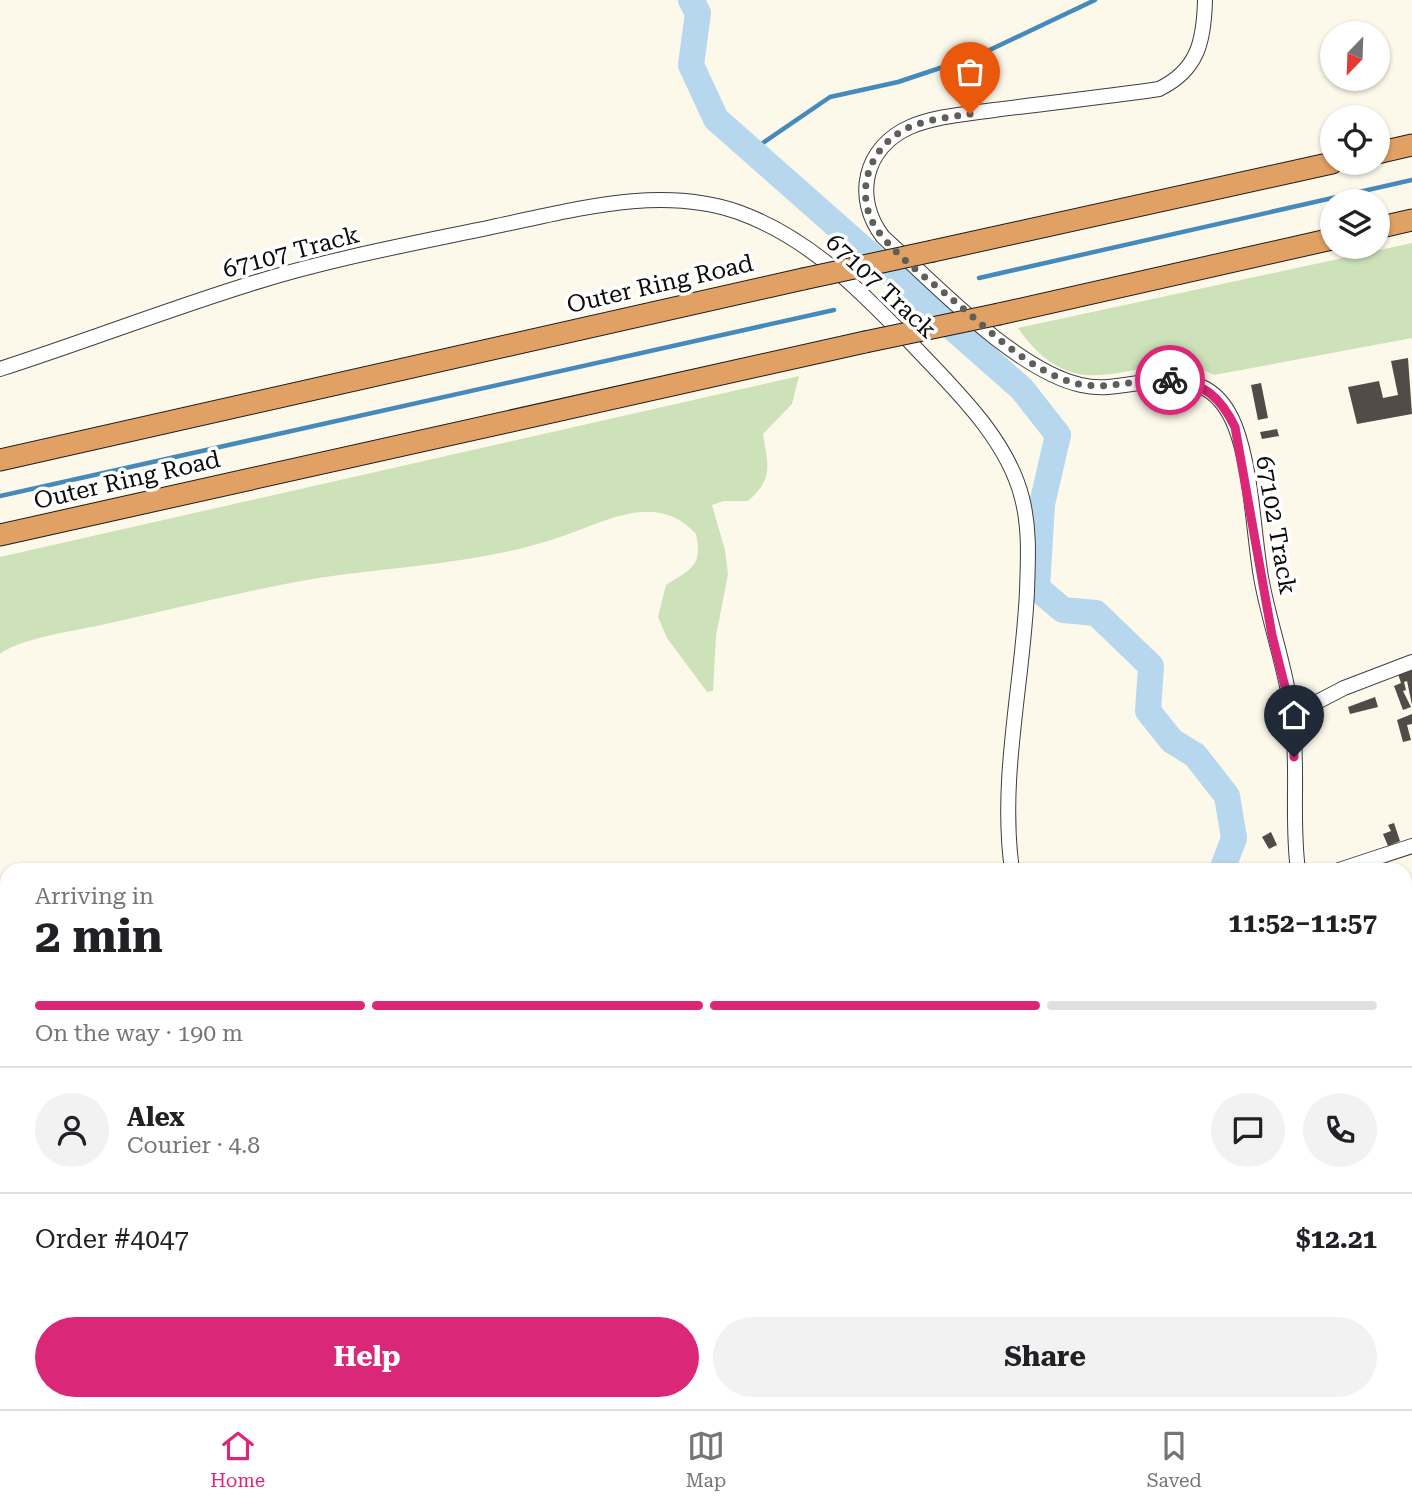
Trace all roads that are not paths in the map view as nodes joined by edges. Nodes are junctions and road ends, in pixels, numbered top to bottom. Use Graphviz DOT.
graph roads {
  1 [pos="1205,0"];
  2 [pos="1412,145"];
  3 [pos="1390,150"];
  4 [pos="1320,166"];
  5 [pos="1412,220"];
  6 [pos="1390,225"];
  7 [pos="1320,242"];
  8 [pos="994,323"];
  9 [pos="0,369"];
  10 [pos="0,460"];
  11 [pos="0,535"];
  12 [pos="1412,662"];
  13 [pos="1292,715"];
  14 [pos="1412,846"];
  15 [pos="1012,863"];
  16 [pos="1297,863"];
  17 [pos="1360,863"];
  1 -- 8 [label="street, 67102 Track"];
  2 -- 3 [label="highway"];
  4 -- 10 [label="highway, Outer Ring Road, bridge"];
  5 -- 6 [label="highway"];
  7 -- 8 [label="highway, Outer Ring Road"];
  8 -- 11 [label="highway, Outer Ring Road, bridge"];
  8 -- 13 [label="street, 67102 Track"];
  9 -- 15 [label="street, 67107 Track"];
  12 -- 13 [label="street"];
  13 -- 16 [label="street, 67102 Track"];
  14 -- 17 [label="street"];
}
